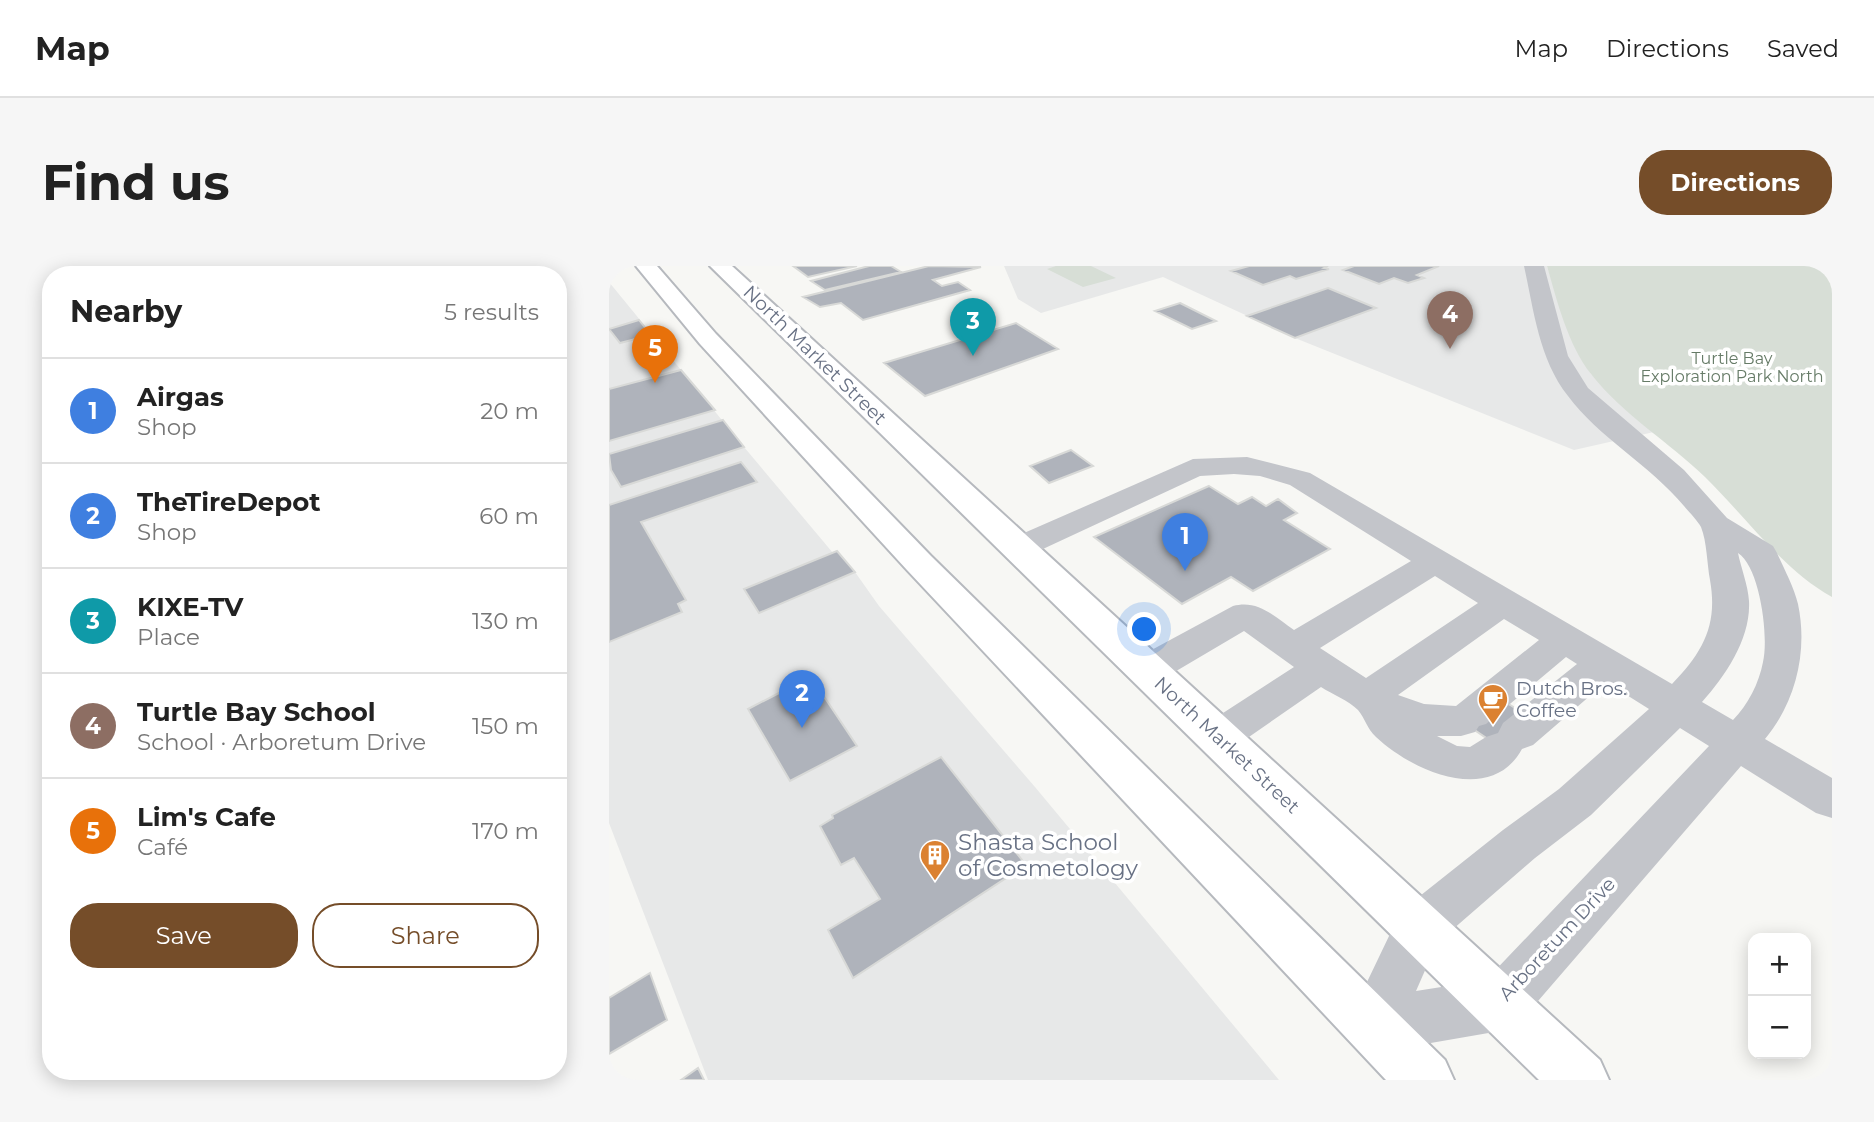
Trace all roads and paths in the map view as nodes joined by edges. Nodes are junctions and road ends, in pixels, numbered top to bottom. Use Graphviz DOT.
graph roads {
  1 [pos="646,266"];
  2 [pos="720,266"];
  3 [pos="1535,266"];
  4 [pos="1716,525"];
  5 [pos="1018,548"];
  6 [pos="1434,561"];
  7 [pos="1504,602"];
  8 [pos="1565,639"];
  9 [pos="1307,658"];
  10 [pos="1603,663"];
  11 [pos="1147,670"];
  12 [pos="1370,699"];
  13 [pos="1676,706"];
  14 [pos="1218,737"];
  15 [pos="1737,744"];
  16 [pos="1832,800"];
  17 [pos="1419,927"];
  18 [pos="1500,1004"];
  19 [pos="1373,1027"];
  20 [pos="1425,1080"];
  21 [pos="1580,1080"];
  1 -- 19 [label="main road"];
  2 -- 5 [label="main road, North Market Street"];
  3 -- 4 [label="street, Arboretum Drive"];
  4 -- 13 [label="street, Arboretum Drive"];
  4 -- 15 [label="street, Arboretum Drive"];
  5 -- 6 [label="street"];
  5 -- 11 [label="main road, North Market Street"];
  6 -- 7 [label="street"];
  6 -- 9 [label="street"];
  7 -- 8 [label="street"];
  7 -- 12 [label="street"];
  8 -- 10 [label="street"];
  8 -- 12 [label="street"];
  9 -- 11 [label="street"];
  9 -- 12 [label="street"];
  9 -- 14 [label="street"];
  10 -- 12 [label="street"];
  10 -- 13 [label="street"];
  11 -- 14 [label="main road, North Market Street"];
  13 -- 15 [label="street"];
  13 -- 17 [label="street, Arboretum Drive"];
  14 -- 17 [label="main road, North Market Street"];
  15 -- 16 [label="street"];
  15 -- 18 [label="street, Arboretum Drive"];
  17 -- 18 [label="main road, North Market Street"];
  17 -- 19 [label="street, Arboretum Drive"];
  18 -- 19 [label="street, Arboretum Drive"];
  18 -- 21 [label="main road, North Market Street"];
  19 -- 20 [label="main road"];
}
